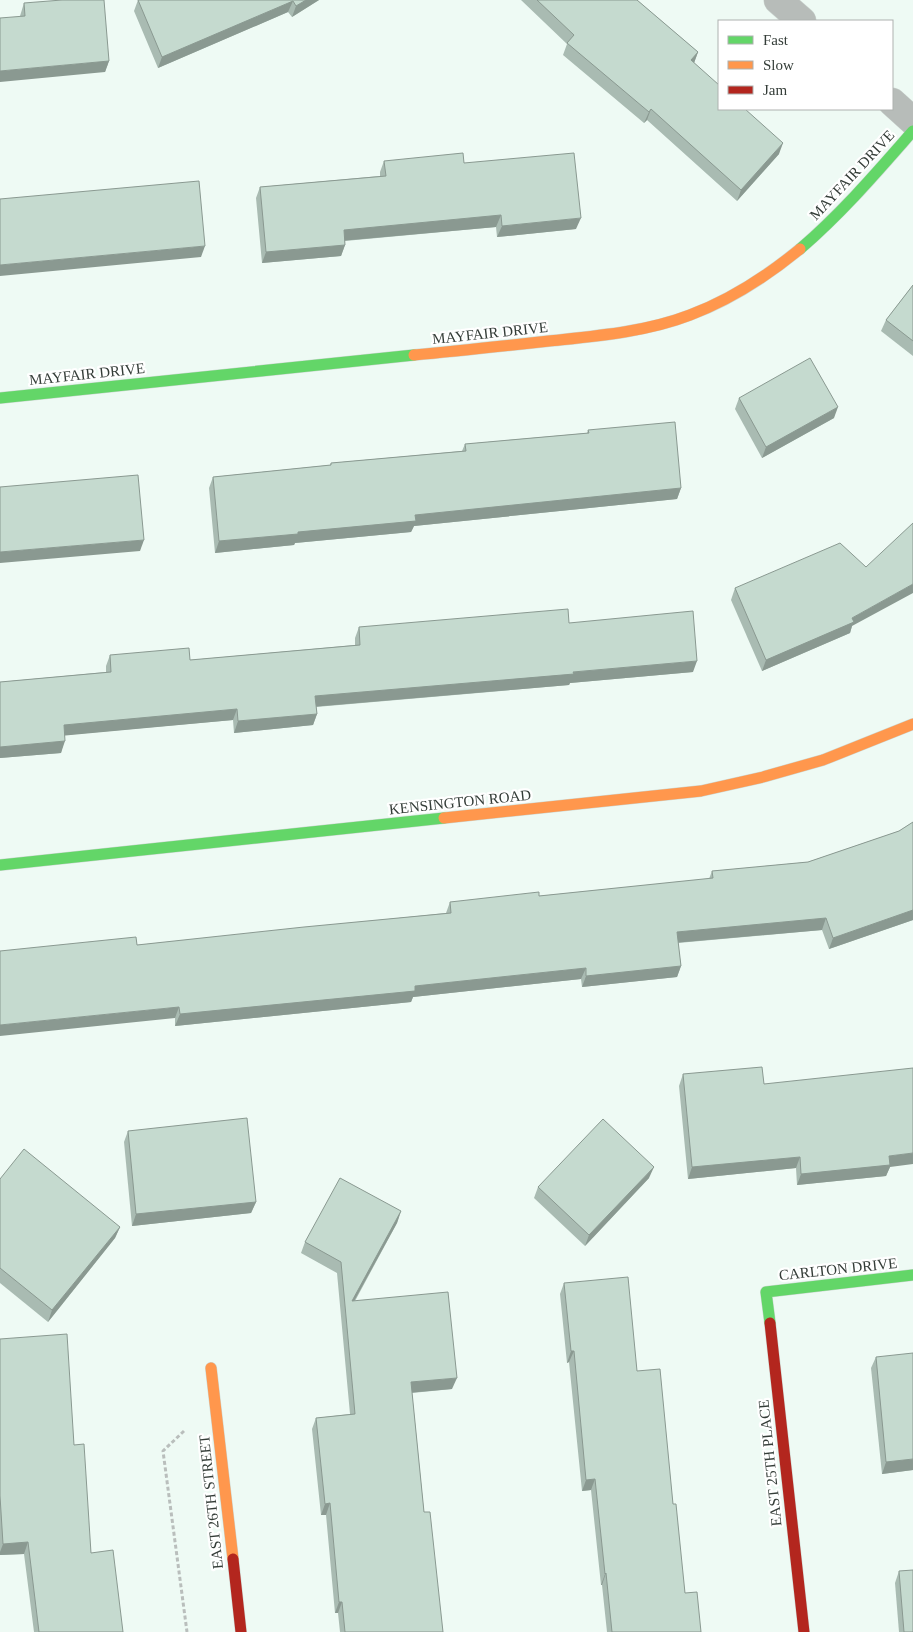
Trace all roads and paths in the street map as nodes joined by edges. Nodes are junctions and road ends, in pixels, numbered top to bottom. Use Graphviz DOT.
graph roads {
  1 [pos="778,0"];
  2 [pos="801,20"];
  3 [pos="893,103"];
  4 [pos="913,121"];
  5 [pos="913,131"];
  6 [pos="0,398"];
  7 [pos="913,724"];
  8 [pos="0,865"];
  9 [pos="913,1276"];
  10 [pos="766,1292"];
  11 [pos="212,1368"];
  12 [pos="214,1394"];
  13 [pos="187,1632"];
  14 [pos="241,1632"];
  15 [pos="804,1632"];
  1 -- 2 [label="street"];
  3 -- 4 [label="street"];
  5 -- 6 [label="street, MAYFAIR DRIVE"];
  7 -- 8 [label="street, KENSINGTON ROAD"];
  9 -- 10 [label="street, CARLTON DRIVE"];
  10 -- 15 [label="street, EAST 25TH PLACE"];
  11 -- 12 [label="street, EAST 26TH STREET"];
  12 -- 13 [label="path"];
  12 -- 14 [label="street, EAST 26TH STREET"];
}
